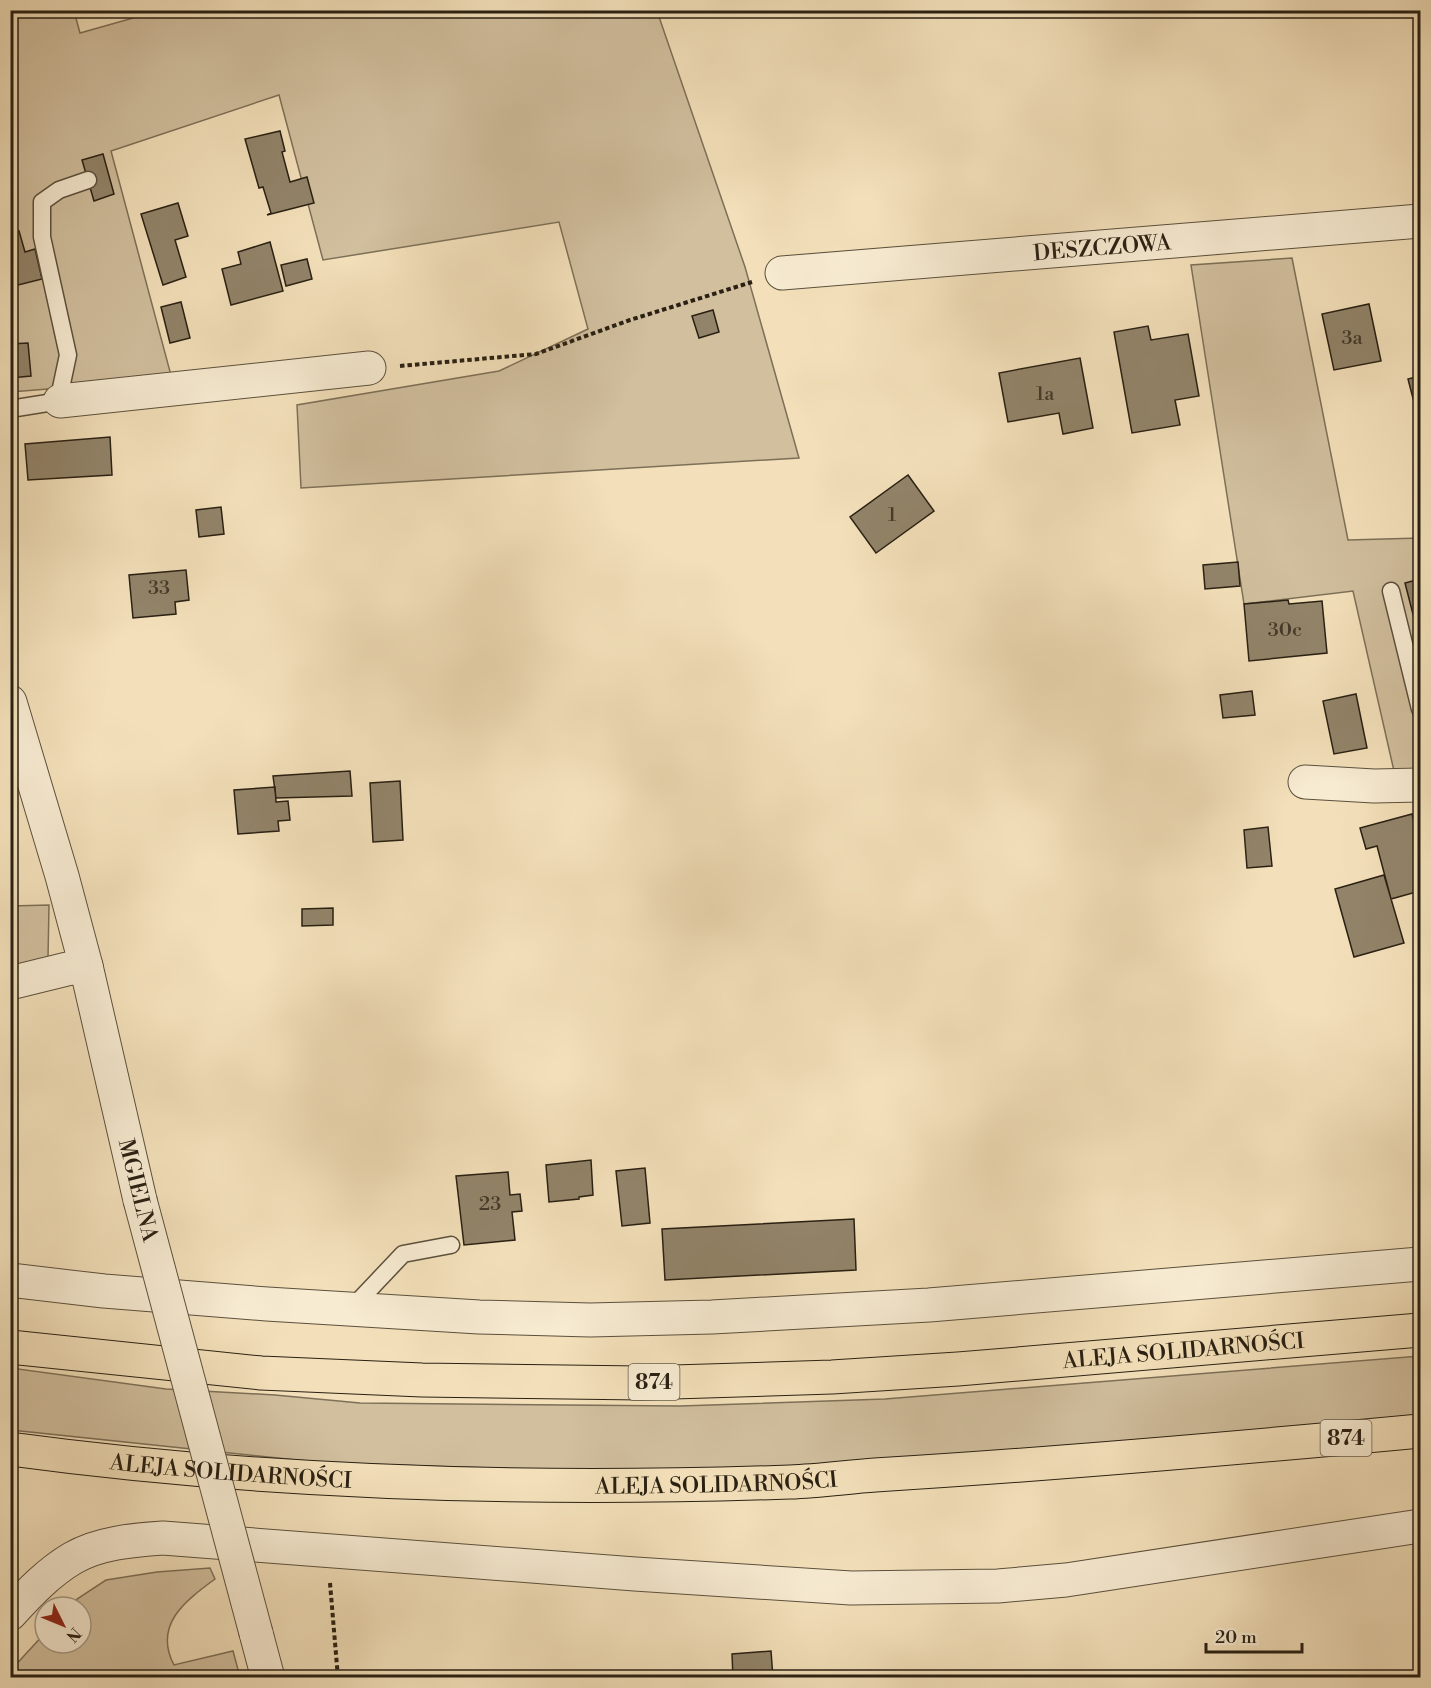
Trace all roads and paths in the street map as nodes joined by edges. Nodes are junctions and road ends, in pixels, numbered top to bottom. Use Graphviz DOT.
graph roads {
  1 [pos="88,180"];
  2 [pos="1420,221"];
  3 [pos="782,273"];
  4 [pos="369,369"];
  5 [pos="60,401"];
  6 [pos="10,409"];
  7 [pos="1391,591"];
  8 [pos="10,702"];
  9 [pos="1420,709"];
  10 [pos="1305,782"];
  11 [pos="1420,785"];
  12 [pos="86,966"];
  13 [pos="10,983"];
  14 [pos="451,1245"];
  15 [pos="1420,1264"];
  16 [pos="10,1280"];
  17 [pos="350,1309"];
  18 [pos="1420,1329"];
  19 [pos="10,1347"];
  20 [pos="1420,1431"];
  21 [pos="10,1449"];
  22 [pos="1420,1526"];
  23 [pos="329,1572"];
  24 [pos="10,1614"];
  25 [pos="268,1677"];
  26 [pos="338,1677"];
  1 -- 5 [label="lane"];
  2 -- 3 [label="street, DESZCZOWA"];
  3 -- 4 [label="path"];
  4 -- 5 [label="street"];
  5 -- 6 [label="lane"];
  7 -- 9 [label="lane"];
  8 -- 12 [label="street, MGIELNA"];
  10 -- 11 [label="street"];
  12 -- 13 [label="street"];
  12 -- 25 [label="street, MGIELNA, bridge"];
  14 -- 17 [label="lane"];
  15 -- 17 [label="street"];
  16 -- 17 [label="street"];
  18 -- 19 [label="main road, ALEJA SOLIDARNOŚCI / 874"];
  20 -- 21 [label="main road, ALEJA SOLIDARNOŚCI / 874"];
  22 -- 24 [label="street"];
  23 -- 26 [label="path"];
}
